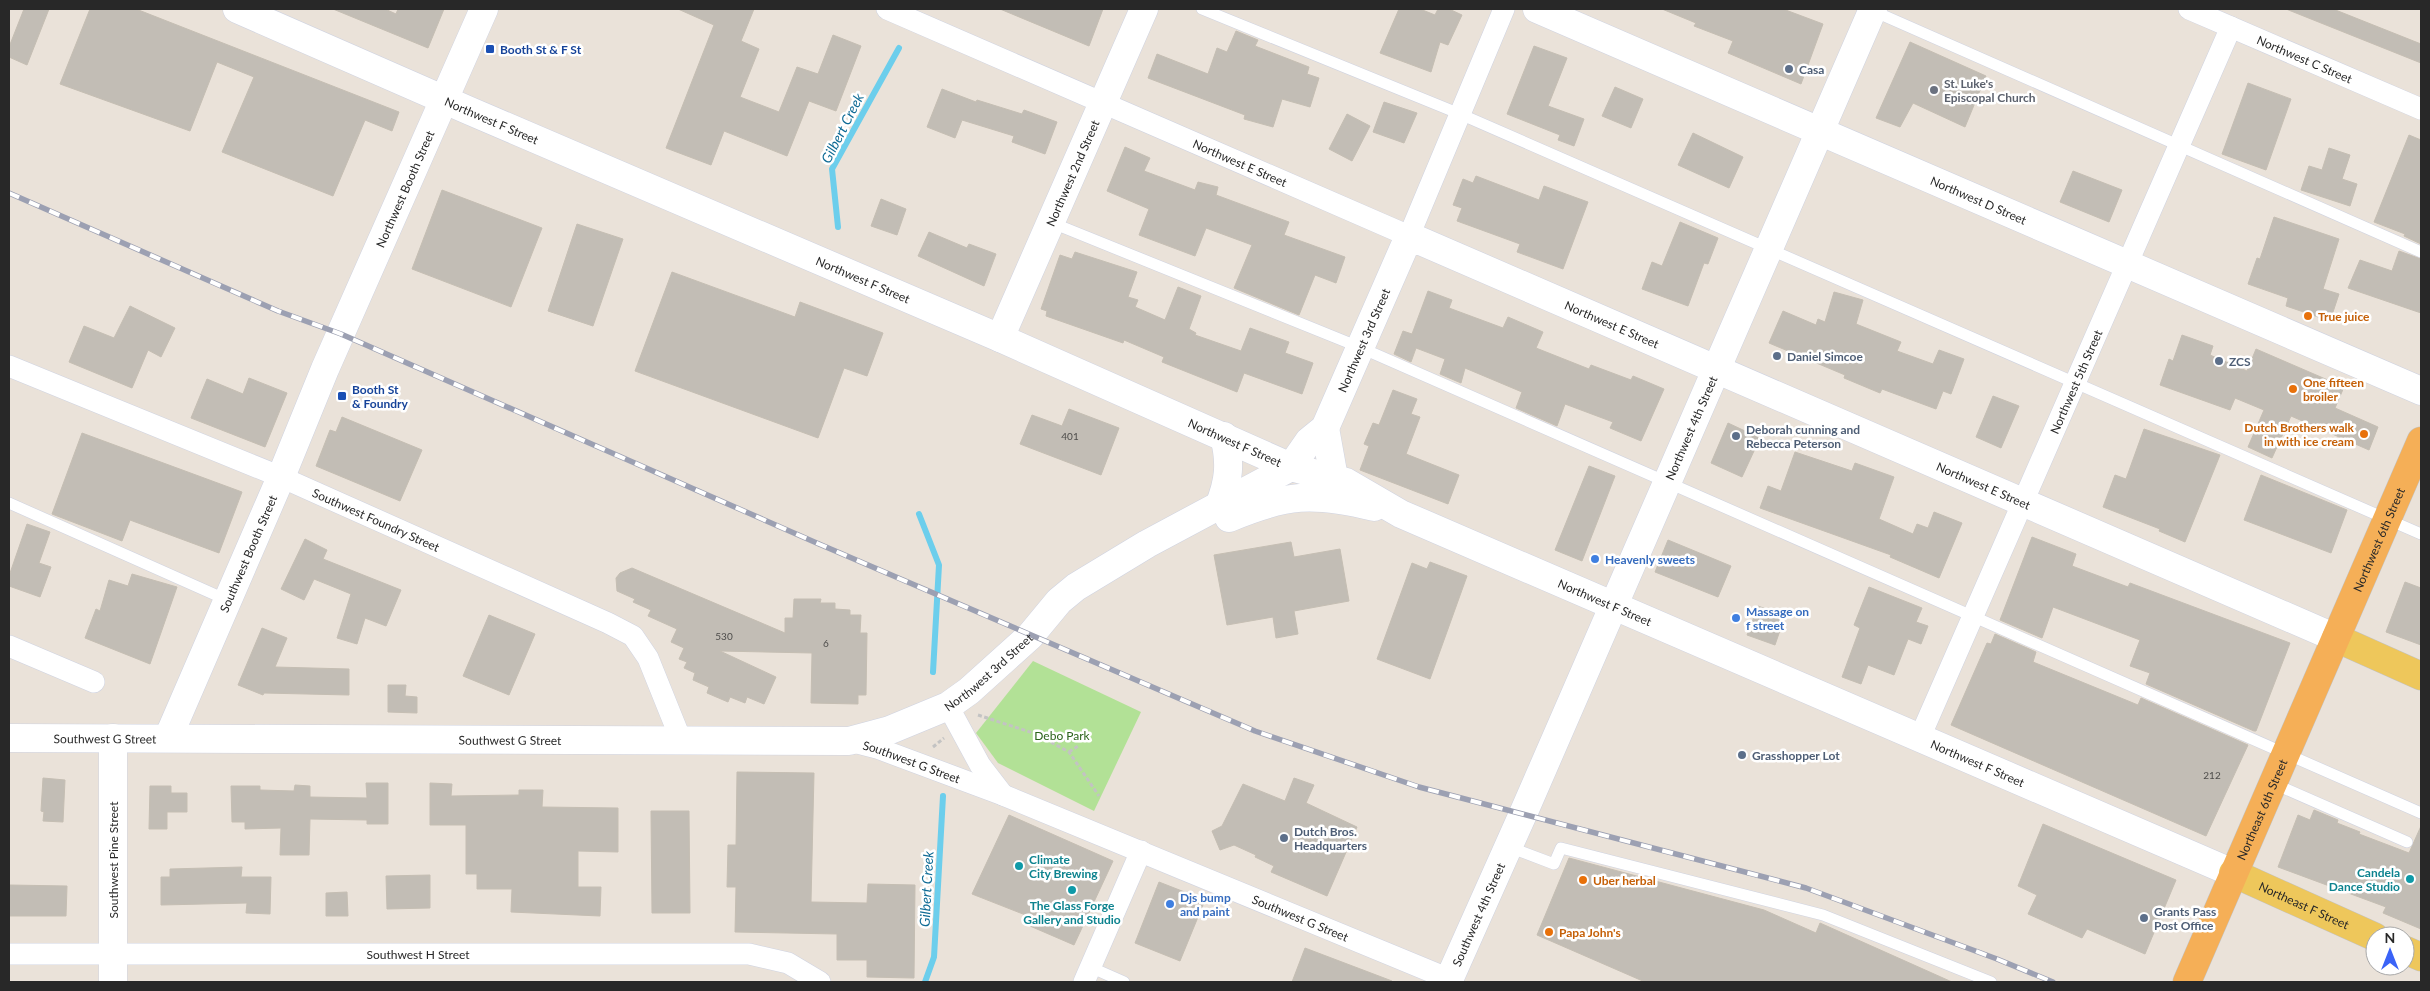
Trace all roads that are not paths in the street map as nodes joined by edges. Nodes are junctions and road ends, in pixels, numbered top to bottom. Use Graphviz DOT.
graph roads {
  1 [pos="237,9"];
  2 [pos="484,9"];
  3 [pos="887,9"];
  4 [pos="1144,9"];
  5 [pos="1202,9"];
  6 [pos="1504,9"];
  7 [pos="1537,9"];
  8 [pos="1871,9"];
  9 [pos="2190,9"];
  10 [pos="2231,27"];
  11 [pos="444,100"];
  12 [pos="1102,103"];
  13 [pos="2421,109"];
  14 [pos="1460,114"];
  15 [pos="1820,130"];
  16 [pos="2178,147"];
  17 [pos="1050,222"];
  18 [pos="1409,236"];
  19 [pos="1767,250"];
  20 [pos="2421,252"];
  21 [pos="2127,264"];
  22 [pos="1000,338"];
  23 [pos="1359,347"];
  24 [pos="9,366"];
  25 [pos="325,369"];
  26 [pos="1716,369"];
  27 [pos="2075,383"];
  28 [pos="2421,391"];
  29 [pos="1325,428"];
  30 [pos="1224,436"];
  31 [pos="2421,440"];
  32 [pos="1291,467"];
  33 [pos="282,477"];
  34 [pos="1334,478"];
  35 [pos="1666,482"];
  36 [pos="2023,502"];
  37 [pos="9,503"];
  38 [pos="1219,506"];
  39 [pos="1401,514"];
  40 [pos="2387,520"];
  41 [pos="2421,534"];
  42 [pos="1104,568"];
  43 [pos="227,600"];
  44 [pos="1613,604"];
  45 [pos="1972,618"];
  46 [pos="2336,638"];
  47 [pos="9,646"];
  48 [pos="2421,676"];
  49 [pos="94,682"];
  50 [pos="948,706"];
  51 [pos="1920,737"];
  52 [pos="9,738"];
  53 [pos="114,738"];
  54 [pos="168,738"];
  55 [pos="681,740"];
  56 [pos="849,741"];
  57 [pos="2285,754"];
  58 [pos="2272,782"];
  59 [pos="1003,795"];
  60 [pos="2421,813"];
  61 [pos="2407,842"];
  62 [pos="1508,847"];
  63 [pos="1141,851"];
  64 [pos="2233,873"];
  65 [pos="2365,932"];
  66 [pos="9,954"];
  67 [pos="113,955"];
  68 [pos="1087,975"];
  69 [pos="1451,981"];
  70 [pos="113,982"];
  71 [pos="820,982"];
  72 [pos="1124,982"];
  73 [pos="1992,982"];
  74 [pos="2188,982"];
  1 -- 11 [label="main road, Northwest F Street"];
  2 -- 11 [label="main road, Northwest Booth Street"];
  3 -- 12 [label="street, Northwest E Street"];
  4 -- 12 [label="main road, Northwest 2nd Street"];
  5 -- 14 [label="lane"];
  6 -- 14 [label="street, Northwest 3rd Street"];
  7 -- 15 [label="main road, Northwest D Street"];
  8 -- 15 [label="main road, Northwest 4th Street"];
  8 -- 16 [label="lane"];
  9 -- 10 [label="street, Northwest C Street"];
  10 -- 13 [label="street, Northwest C Street"];
  10 -- 16 [label="street, Northwest 5th Street"];
  11 -- 22 [label="main road, Northwest F Street"];
  11 -- 25 [label="main road, Northwest Booth Street"];
  12 -- 17 [label="main road, Northwest 2nd Street"];
  12 -- 18 [label="street, Northwest E Street"];
  14 -- 18 [label="street, Northwest 3rd Street"];
  14 -- 19 [label="lane"];
  15 -- 19 [label="main road, Northwest 4th Street"];
  15 -- 21 [label="main road, Northwest D Street"];
  16 -- 20 [label="lane"];
  16 -- 21 [label="street, Northwest 5th Street"];
  17 -- 22 [label="main road, Northwest 2nd Street"];
  17 -- 23 [label="lane"];
  18 -- 23 [label="main road, Northwest 3rd Street"];
  18 -- 26 [label="main road, Northwest E Street"];
  19 -- 26 [label="main road, Northwest 4th Street"];
  19 -- 27 [label="lane"];
  21 -- 27 [label="street, Northwest 5th Street"];
  21 -- 28 [label="main road, Northwest D Street"];
  22 -- 30 [label="main road, Northwest F Street"];
  23 -- 29 [label="main road, Northwest 3rd Street"];
  23 -- 35 [label="lane"];
  24 -- 33 [label="street, Southwest Foundry Street"];
  25 -- 33 [label="main road, Southwest Booth Street"];
  26 -- 35 [label="main road, Northwest 4th Street"];
  26 -- 36 [label="main road, Northwest E Street"];
  27 -- 36 [label="street, Northwest 5th Street"];
  27 -- 40 [label="lane"];
  29 -- 32 [label="main road, Northwest 3rd Street"];
  29 -- 34 [label="main road"];
  30 -- 32 [label="main road, Northwest F Street"];
  30 -- 38 [label="main road"];
  31 -- 40 [label="highway, Northwest 6th Street"];
  32 -- 34 [label="main road, Northwest F Street"];
  32 -- 38 [label="main road, Northwest 3rd Street"];
  33 -- 43 [label="main road, Southwest Booth Street"];
  33 -- 55 [label="street, Southwest Foundry Street"];
  34 -- 39 [label="main road, Northwest F Street"];
  35 -- 44 [label="main road, Northwest 4th Street"];
  35 -- 45 [label="lane"];
  36 -- 45 [label="street, Northwest 5th Street"];
  36 -- 46 [label="main road, Northwest E Street"];
  37 -- 43 [label="lane"];
  38 -- 42 [label="main road, Northwest 3rd Street"];
  39 -- 42 [label="main road, Northwest 3rd Street"];
  39 -- 44 [label="main road, Northwest F Street"];
  40 -- 41 [label="lane"];
  40 -- 46 [label="highway, Northwest 6th Street"];
  42 -- 50 [label="main road, Northwest 3rd Street"];
  43 -- 54 [label="main road, Southwest Booth Street"];
  44 -- 51 [label="main road, Northwest F Street"];
  44 -- 62 [label="main road, Northwest 4th Street"];
  45 -- 51 [label="street, Northwest 5th Street"];
  45 -- 57 [label="lane"];
  46 -- 48 [label="main road"];
  46 -- 57 [label="highway, Northeast 6th Street"];
  47 -- 49 [label="street"];
  50 -- 56 [label="main road, Northwest 3rd Street"];
  50 -- 59 [label="street, Southwest G Street"];
  51 -- 64 [label="main road, Northwest F Street"];
  52 -- 53 [label="main road, Southwest G Street"];
  53 -- 54 [label="main road, Southwest G Street"];
  53 -- 67 [label="main road, Southwest Pine Street"];
  54 -- 55 [label="main road, Southwest G Street"];
  55 -- 56 [label="main road, Southwest G Street"];
  56 -- 59 [label="street, Southwest G Street"];
  57 -- 58 [label="highway, Northeast 6th Street"];
  57 -- 60 [label="lane"];
  58 -- 61 [label="lane"];
  58 -- 64 [label="highway, Northeast 6th Street"];
  59 -- 63 [label="street, Southwest G Street"];
  62 -- 69 [label="main road, Southwest 4th Street"];
  62 -- 73 [label="lane"];
  63 -- 68 [label="street"];
  63 -- 69 [label="street, Southwest G Street"];
  64 -- 65 [label="main road, Northeast F Street"];
  64 -- 74 [label="highway, Northeast 6th Street"];
  66 -- 67 [label="street, Southwest H Street"];
  67 -- 70 [label="main road, Southwest Pine Street"];
  67 -- 71 [label="street, Southwest H Street"];
  68 -- 72 [label="lane"];
}
